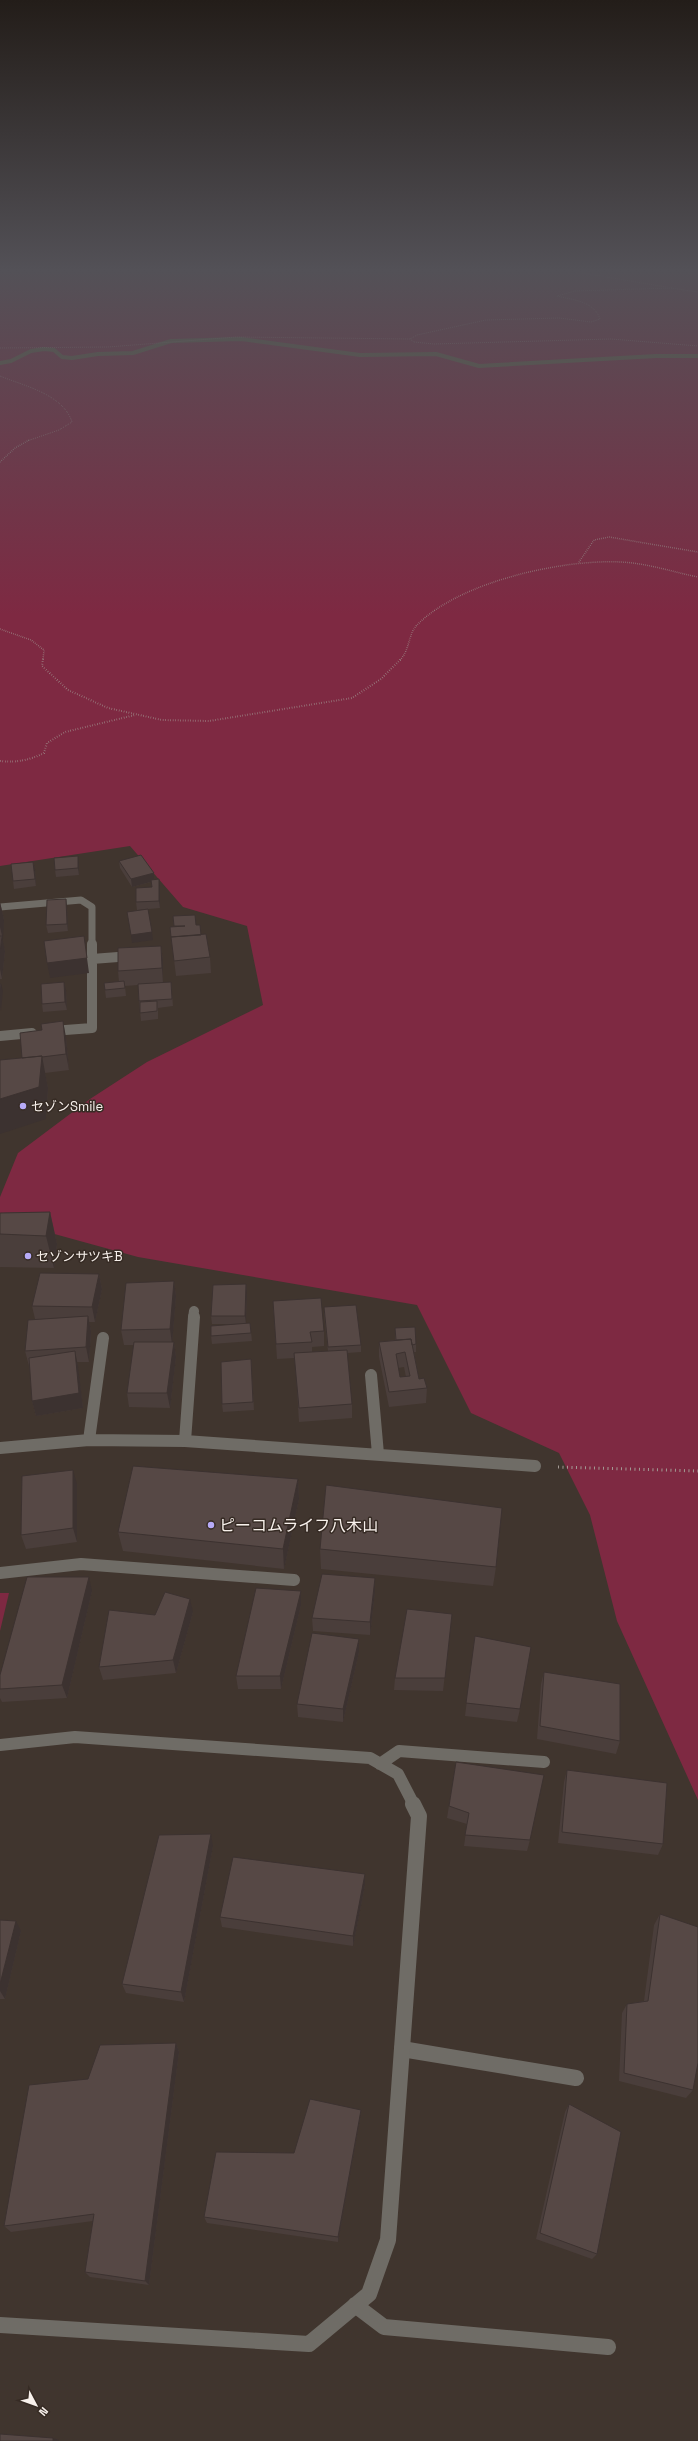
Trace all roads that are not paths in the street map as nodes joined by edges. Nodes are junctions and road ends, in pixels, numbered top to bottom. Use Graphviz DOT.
graph roads {
  1 [pos="0,907"];
  2 [pos="138,956"];
  3 [pos="92,959"];
  4 [pos="0,1036"];
  5 [pos="194,1311"];
  6 [pos="103,1338"];
  7 [pos="371,1375"];
  8 [pos="89,1440"];
  9 [pos="185,1441"];
  10 [pos="0,1448"];
  11 [pos="378,1454"];
  12 [pos="535,1466"];
  13 [pos="0,1573"];
  14 [pos="294,1580"];
  15 [pos="0,1745"];
  16 [pos="544,1762"];
  17 [pos="380,1764"];
  18 [pos="402,2049"];
  19 [pos="576,2078"];
  20 [pos="355,2305"];
  21 [pos="0,2325"];
  22 [pos="608,2347"];
  1 -- 3 [label="street"];
  2 -- 3 [label="street"];
  3 -- 4 [label="street"];
  5 -- 9 [label="street"];
  6 -- 8 [label="street"];
  7 -- 11 [label="street"];
  8 -- 9 [label="street"];
  8 -- 10 [label="street"];
  9 -- 11 [label="street"];
  11 -- 12 [label="street"];
  13 -- 14 [label="street"];
  15 -- 17 [label="street"];
  16 -- 17 [label="street"];
  17 -- 18 [label="street"];
  18 -- 19 [label="street"];
  18 -- 20 [label="street"];
  20 -- 21 [label="street"];
  20 -- 22 [label="street"];
}
